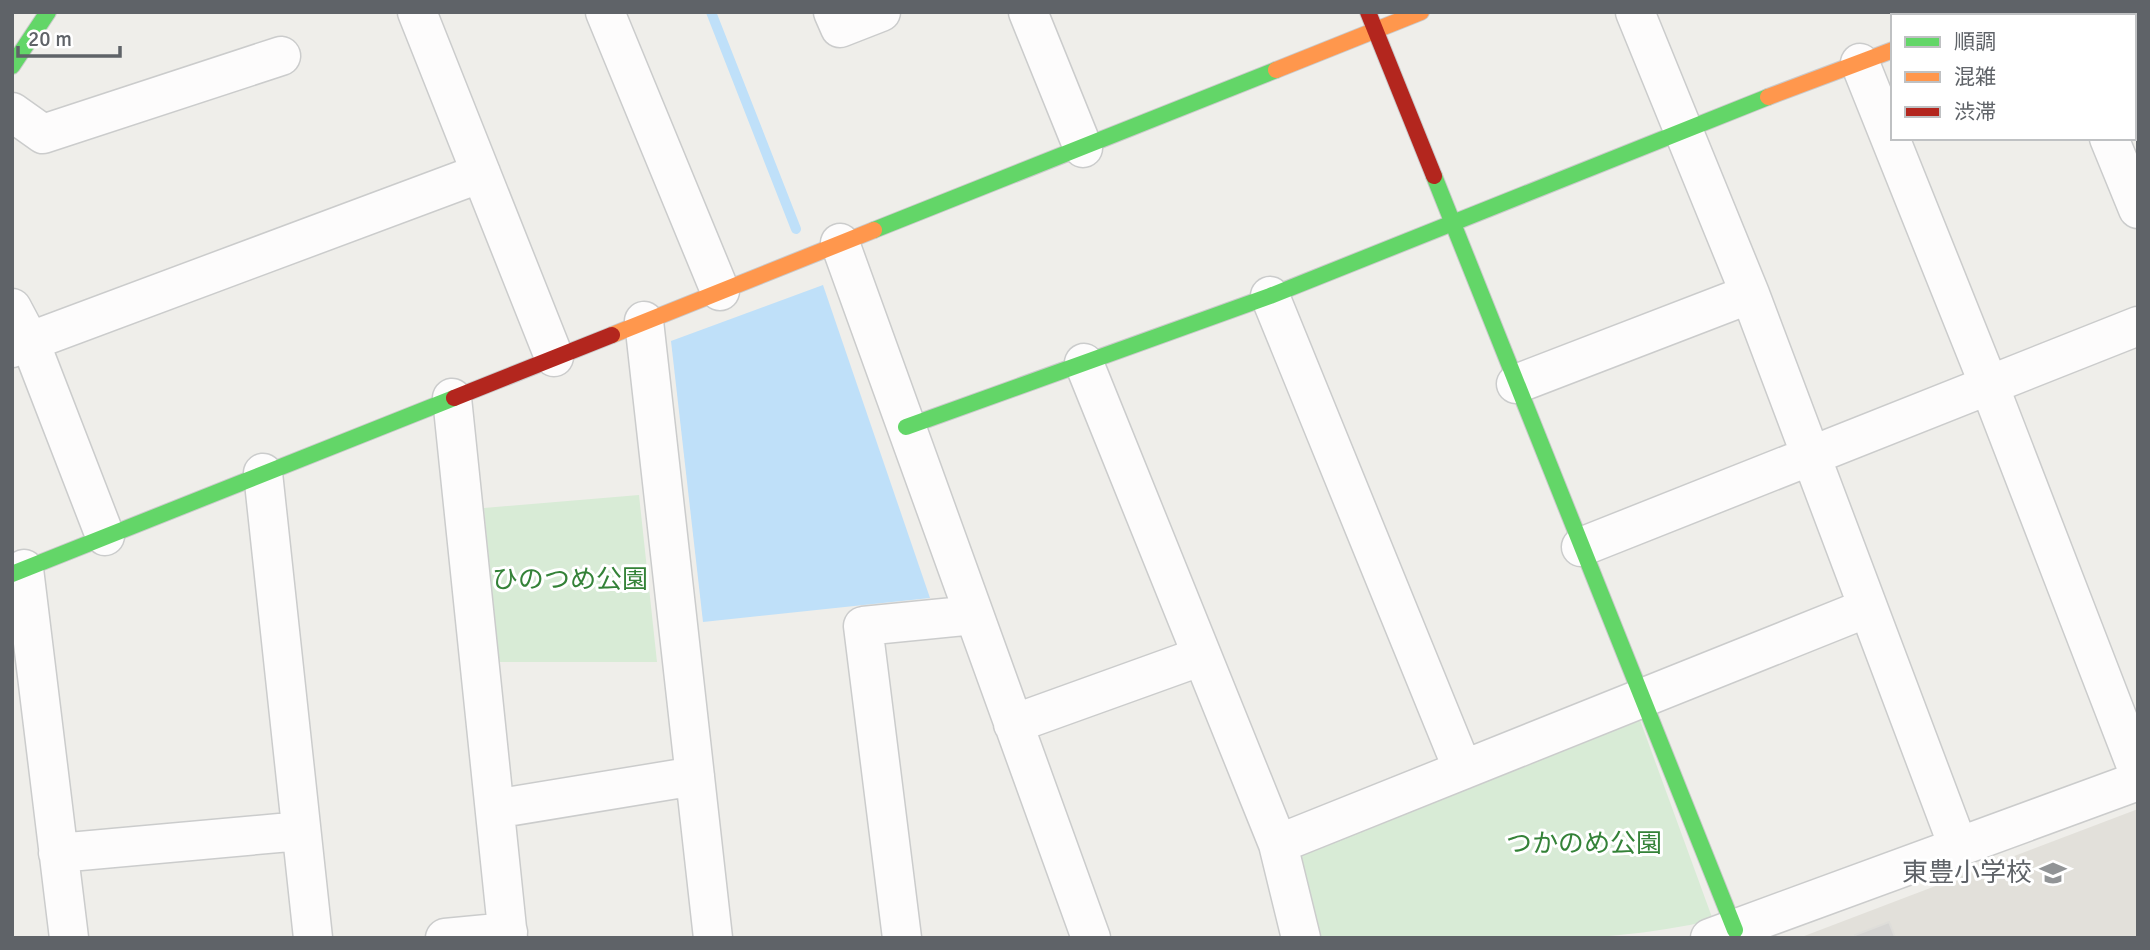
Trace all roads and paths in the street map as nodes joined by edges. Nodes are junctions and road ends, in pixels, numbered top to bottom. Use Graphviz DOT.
graph roads {
  1 [pos="48,12"];
  2 [pos="417,12"];
  3 [pos="605,12"];
  4 [pos="833,12"];
  5 [pos="881,12"];
  6 [pos="1028,12"];
  7 [pos="1368,12"];
  8 [pos="1421,12"];
  9 [pos="1634,12"];
  10 [pos="1375,30"];
  11 [pos="281,56"];
  12 [pos="1876,56"];
  13 [pos="12,66"];
  14 [pos="1891,100"];
  15 [pos="12,112"];
  16 [pos="1681,130"];
  17 [pos="1905,140"];
  18 [pos="2110,140"];
  19 [pos="1083,148"];
  20 [pos="481,173"];
  21 [pos="2138,209"];
  22 [pos="1451,223"];
  23 [pos="840,243"];
  24 [pos="720,291"];
  25 [pos="1750,295"];
  26 [pos="1270,296"];
  27 [pos="12,308"];
  28 [pos="644,321"];
  29 [pos="2138,326"];
  30 [pos="21,345"];
  31 [pos="554,357"];
  32 [pos="1084,363"];
  33 [pos="1516,384"];
  34 [pos="1989,385"];
  35 [pos="452,398"];
  36 [pos="906,427"];
  37 [pos="1810,456"];
  38 [pos="263,473"];
  39 [pos="104,536"];
  40 [pos="1581,547"];
  41 [pos="18,571"];
  42 [pos="1867,608"];
  43 [pos="974,615"];
  44 [pos="1202,656"];
  45 [pos="1642,698"];
  46 [pos="1013,723"];
  47 [pos="1463,770"];
  48 [pos="2138,771"];
  49 [pos="695,776"];
  50 [pos="2138,781"];
  51 [pos="495,809"];
  52 [pos="302,831"];
  53 [pos="1278,844"];
  54 [pos="1958,846"];
  55 [pos="58,853"];
  56 [pos="1722,934"];
  57 [pos="508,935"];
  58 [pos="69,938"];
  59 [pos="313,938"];
  60 [pos="445,938"];
  61 [pos="713,938"];
  62 [pos="902,938"];
  63 [pos="1091,938"];
  64 [pos="1301,938"];
  1 -- 13 [label="street"];
  2 -- 20 [label="street"];
  3 -- 24 [label="street"];
  4 -- 5 [label="street"];
  6 -- 19 [label="street"];
  7 -- 10 [label="street"];
  8 -- 10 [label="street"];
  9 -- 16 [label="street"];
  10 -- 19 [label="street"];
  10 -- 22 [label="street"];
  11 -- 15 [label="street"];
  12 -- 14 [label="street"];
  12 -- 16 [label="street"];
  16 -- 22 [label="street"];
  16 -- 25 [label="street"];
  17 -- 34 [label="street"];
  18 -- 21 [label="street"];
  19 -- 23 [label="street"];
  20 -- 30 [label="street"];
  20 -- 31 [label="street"];
  22 -- 26 [label="street"];
  22 -- 33 [label="street"];
  23 -- 24 [label="street"];
  23 -- 36 [label="street"];
  24 -- 28 [label="street"];
  25 -- 33 [label="street"];
  25 -- 37 [label="street"];
  26 -- 32 [label="street"];
  26 -- 47 [label="street"];
  27 -- 30 [label="street"];
  28 -- 31 [label="street"];
  28 -- 49 [label="street"];
  29 -- 34 [label="street"];
  30 -- 39 [label="street"];
  31 -- 35 [label="street"];
  32 -- 36 [label="street"];
  32 -- 44 [label="street"];
  33 -- 40 [label="street"];
  34 -- 37 [label="street"];
  34 -- 48 [label="street"];
  35 -- 38 [label="street"];
  35 -- 51 [label="street"];
  36 -- 43 [label="street"];
  37 -- 40 [label="street"];
  37 -- 42 [label="street"];
  38 -- 39 [label="street"];
  38 -- 52 [label="street"];
  39 -- 41 [label="street"];
  40 -- 45 [label="street"];
  41 -- 55 [label="street"];
  42 -- 45 [label="street"];
  42 -- 54 [label="street"];
  43 -- 46 [label="street"];
  43 -- 62 [label="street"];
  44 -- 46 [label="street"];
  44 -- 53 [label="street"];
  45 -- 47 [label="street"];
  45 -- 56 [label="street"];
  46 -- 63 [label="street"];
  47 -- 53 [label="street"];
  49 -- 51 [label="street"];
  49 -- 61 [label="street"];
  50 -- 54 [label="street"];
  51 -- 57 [label="street"];
  52 -- 55 [label="street"];
  52 -- 59 [label="street"];
  53 -- 64 [label="street"];
  54 -- 56 [label="street"];
  55 -- 58 [label="street"];
  57 -- 60 [label="street"];
}
